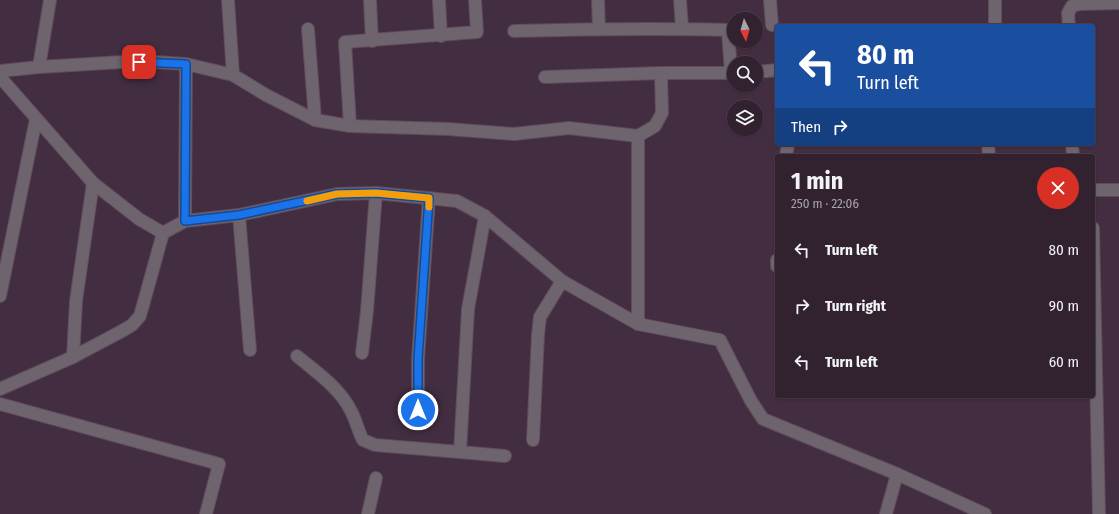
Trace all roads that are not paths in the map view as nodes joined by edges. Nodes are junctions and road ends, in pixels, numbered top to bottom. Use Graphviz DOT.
graph roads {
  1 [pos="50,0"];
  2 [pos="228,0"];
  3 [pos="370,0"];
  4 [pos="439,0"];
  5 [pos="475,0"];
  6 [pos="598,0"];
  7 [pos="680,0"];
  8 [pos="770,0"];
  9 [pos="995,0"];
  10 [pos="1119,4"];
  11 [pos="996,24"];
  12 [pos="1069,24"];
  13 [pos="772,25"];
  14 [pos="682,28"];
  15 [pos="308,29"];
  16 [pos="600,29"];
  17 [pos="514,31"];
  18 [pos="441,36"];
  19 [pos="372,41"];
  20 [pos="731,56"];
  21 [pos="186,64"];
  22 [pos="39,67"];
  23 [pos="775,70"];
  24 [pos="0,71"];
  25 [pos="763,71"];
  26 [pos="661,73"];
  27 [pos="727,73"];
  28 [pos="233,75"];
  29 [pos="0,77"];
  30 [pos="545,77"];
  31 [pos="36,119"];
  32 [pos="315,120"];
  33 [pos="350,126"];
  34 [pos="638,136"];
  35 [pos="93,183"];
  36 [pos="1095,190"];
  37 [pos="1119,190"];
  38 [pos="376,193"];
  39 [pos="429,198"];
  40 [pos="239,215"];
  41 [pos="484,216"];
  42 [pos="185,221"];
  43 [pos="162,233"];
  44 [pos="562,281"];
  45 [pos="0,296"];
  46 [pos="638,324"];
  47 [pos="250,350"];
  48 [pos="362,353"];
  49 [pos="296,356"];
  50 [pos="74,357"];
  51 [pos="1095,385"];
  52 [pos="0,389"];
  53 [pos="0,404"];
  54 [pos="418,410"];
  55 [pos="534,440"];
  56 [pos="460,452"];
  57 [pos="505,456"];
  58 [pos="897,474"];
  59 [pos="376,478"];
  60 [pos="206,514"];
  61 [pos="368,514"];
  62 [pos="886,514"];
  63 [pos="986,514"];
  64 [pos="1099,514"];
  1 -- 22 [label="street"];
  2 -- 28 [label="street"];
  3 -- 19 [label="street"];
  4 -- 18 [label="street"];
  5 -- 18 [label="street"];
  6 -- 16 [label="street"];
  7 -- 14 [label="street"];
  8 -- 13 [label="street"];
  9 -- 11 [label="street"];
  10 -- 12 [label="street"];
  14 -- 16 [label="street"];
  14 -- 20 [label="street"];
  15 -- 32 [label="street"];
  16 -- 17 [label="street"];
  18 -- 19 [label="street"];
  19 -- 33 [label="street"];
  21 -- 22 [label="street"];
  21 -- 28 [label="street"];
  21 -- 42 [label="street"];
  22 -- 24 [label="street"];
  23 -- 25 [label="street"];
  26 -- 27 [label="street"];
  26 -- 30 [label="street"];
  26 -- 34 [label="street"];
  28 -- 32 [label="street"];
  29 -- 31 [label="street"];
  31 -- 35 [label="street"];
  31 -- 45 [label="street"];
  32 -- 33 [label="street"];
  33 -- 34 [label="street"];
  34 -- 46 [label="street"];
  35 -- 43 [label="street"];
  35 -- 50 [label="street"];
  36 -- 37 [label="street"];
  38 -- 39 [label="street"];
  38 -- 40 [label="street"];
  38 -- 48 [label="street"];
  39 -- 41 [label="street"];
  39 -- 54 [label="street"];
  40 -- 42 [label="street"];
  40 -- 47 [label="street"];
  41 -- 44 [label="street"];
  41 -- 56 [label="street"];
  42 -- 43 [label="street"];
  43 -- 50 [label="street"];
  44 -- 46 [label="street"];
  44 -- 55 [label="street"];
  46 -- 58 [label="street"];
  49 -- 56 [label="street"];
  50 -- 52 [label="street"];
  51 -- 64 [label="street"];
  53 -- 60 [label="street"];
  56 -- 57 [label="street"];
  58 -- 62 [label="street"];
  58 -- 63 [label="street"];
  59 -- 61 [label="street"];
}
